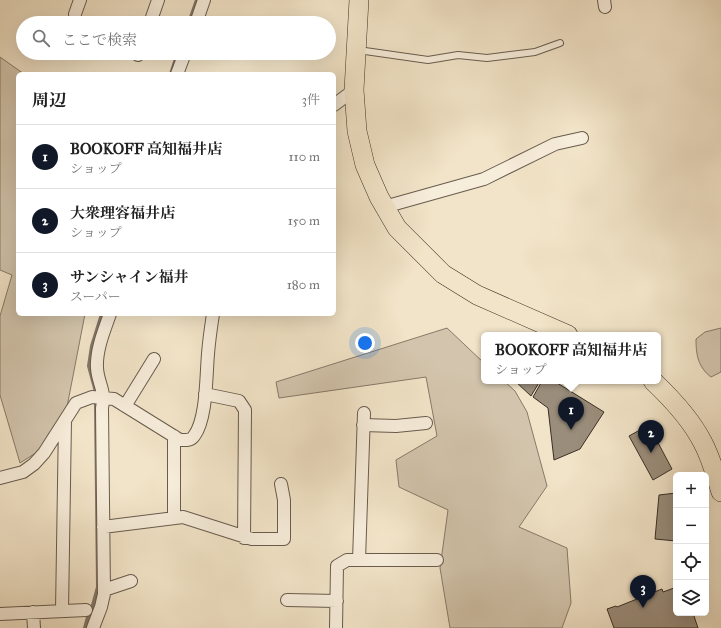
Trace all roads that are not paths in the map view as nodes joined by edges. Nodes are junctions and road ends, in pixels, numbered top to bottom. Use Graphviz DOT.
graph roads {
  1 [pos="80,0"];
  2 [pos="158,0"];
  3 [pos="204,0"];
  4 [pos="359,0"];
  5 [pos="74,14"];
  6 [pos="152,16"];
  7 [pos="198,16"];
  8 [pos="560,43"];
  9 [pos="356,50"];
  10 [pos="182,60"];
  11 [pos="178,72"];
  12 [pos="354,90"];
  13 [pos="336,104"];
  14 [pos="582,138"];
  15 [pos="384,207"];
  16 [pos="109,316"];
  17 [pos="213,316"];
  18 [pos="561,332"];
  19 [pos="154,359"];
  20 [pos="656,384"];
  21 [pos="205,394"];
  22 [pos="104,398"];
  23 [pos="125,406"];
  24 [pos="364,412"];
  25 [pos="65,420"];
  26 [pos="426,423"];
  27 [pos="363,425"];
  28 [pos="174,436"];
  29 [pos="0,478"];
  30 [pos="281,484"];
  31 [pos="721,492"];
  32 [pos="174,518"];
  33 [pos="103,527"];
  34 [pos="244,538"];
  35 [pos="359,560"];
  36 [pos="437,560"];
  37 [pos="131,581"];
  38 [pos="104,590"];
  39 [pos="287,600"];
  40 [pos="337,601"];
  41 [pos="86,610"];
  42 [pos="62,611"];
  43 [pos="33,612"];
  44 [pos="0,614"];
  45 [pos="34,628"];
  46 [pos="93,628"];
  47 [pos="336,628"];
  1 -- 5 [label="street"];
  2 -- 6 [label="street"];
  3 -- 7 [label="street"];
  4 -- 9 [label="main road"];
  8 -- 9 [label="lane"];
  9 -- 12 [label="main road"];
  10 -- 11 [label="street"];
  12 -- 13 [label="street"];
  12 -- 15 [label="main road"];
  14 -- 15 [label="street"];
  15 -- 18 [label="main road"];
  16 -- 22 [label="street"];
  17 -- 21 [label="street"];
  19 -- 23 [label="street"];
  20 -- 31 [label="main road"];
  21 -- 28 [label="street"];
  21 -- 34 [label="street"];
  22 -- 23 [label="street"];
  22 -- 25 [label="street"];
  22 -- 33 [label="street"];
  23 -- 28 [label="street"];
  24 -- 27 [label="street"];
  25 -- 29 [label="street"];
  25 -- 42 [label="street"];
  26 -- 27 [label="street"];
  27 -- 35 [label="street"];
  28 -- 32 [label="street"];
  30 -- 34 [label="street"];
  32 -- 33 [label="street"];
  32 -- 34 [label="street"];
  33 -- 38 [label="street"];
  35 -- 36 [label="street"];
  35 -- 40 [label="street"];
  37 -- 38 [label="street"];
  38 -- 46 [label="street"];
  39 -- 40 [label="street"];
  40 -- 47 [label="street"];
  41 -- 42 [label="street"];
  42 -- 43 [label="street"];
  43 -- 44 [label="street"];
  43 -- 45 [label="street"];
}
